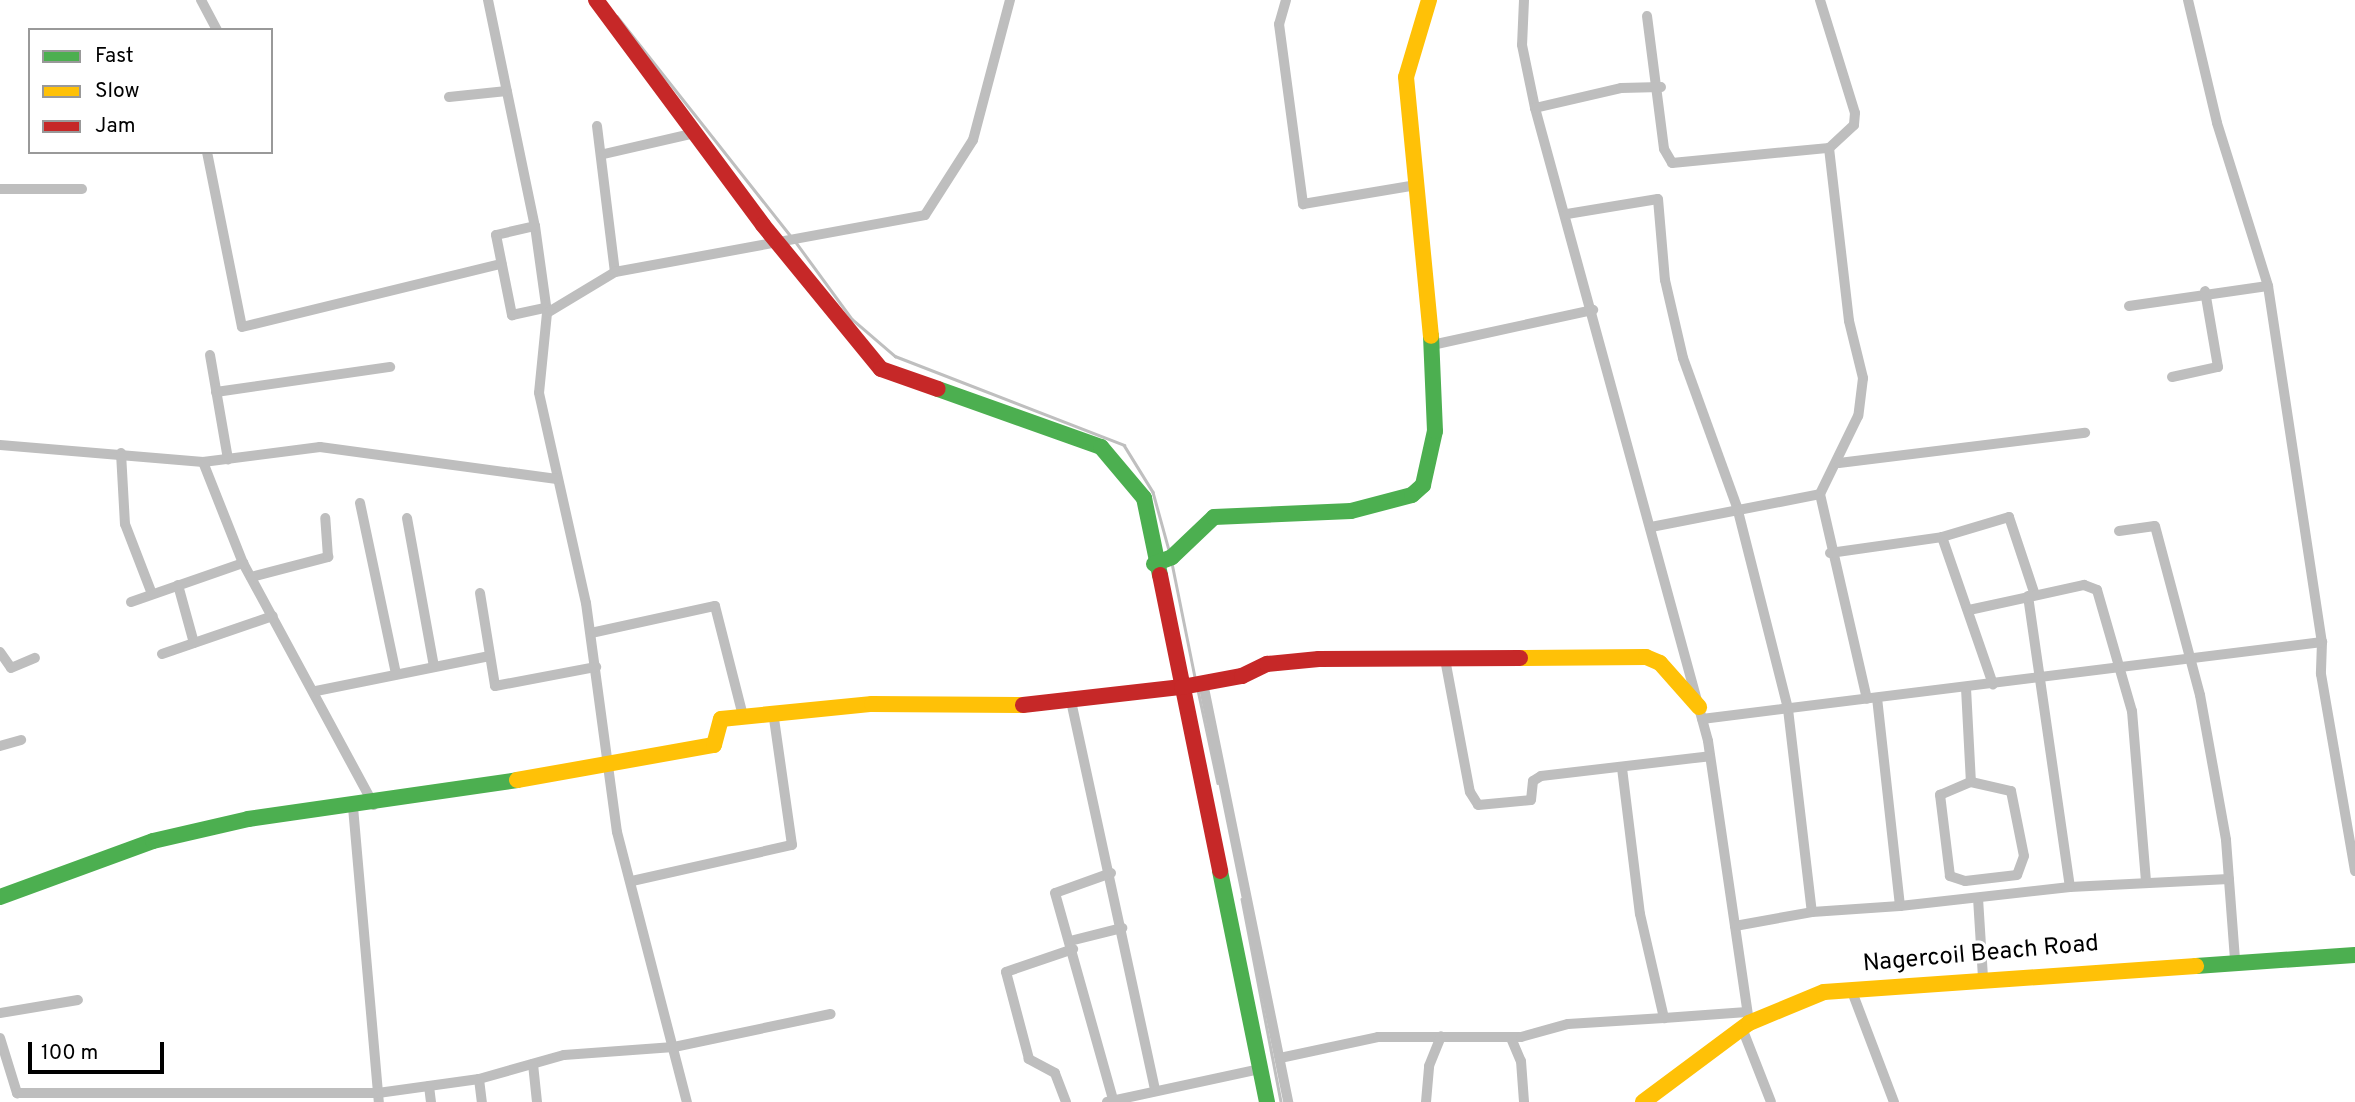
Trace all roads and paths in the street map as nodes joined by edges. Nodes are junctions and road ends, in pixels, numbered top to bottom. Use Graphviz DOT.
graph roads {
  1 [pos="201,0"];
  2 [pos="488,0"];
  3 [pos="596,0"];
  4 [pos="1010,0"];
  5 [pos="1286,0"];
  6 [pos="1429,0"];
  7 [pos="1524,0"];
  8 [pos="1820,0"];
  9 [pos="2188,0"];
  10 [pos="1647,16"];
  11 [pos="216,28"];
  12 [pos="1661,87"];
  13 [pos="507,90"];
  14 [pos="449,97"];
  15 [pos="1535,108"];
  16 [pos="597,126"];
  17 [pos="695,134"];
  18 [pos="1829,148"];
  19 [pos="207,154"];
  20 [pos="604,154"];
  21 [pos="1416,185"];
  22 [pos="0,189"];
  23 [pos="82,189"];
  24 [pos="1567,214"];
  25 [pos="535,226"];
  26 [pos="788,242"];
  27 [pos="501,264"];
  28 [pos="615,272"];
  29 [pos="2268,286"];
  30 [pos="2205,291"];
  31 [pos="2129,306"];
  32 [pos="1593,310"];
  33 [pos="546,311"];
  34 [pos="1432,345"];
  35 [pos="210,355"];
  36 [pos="390,367"];
  37 [pos="2172,377"];
  38 [pos="216,392"];
  39 [pos="2085,433"];
  40 [pos="0,446"];
  41 [pos="121,453"];
  42 [pos="228,459"];
  43 [pos="203,462"];
  44 [pos="1839,463"];
  45 [pos="557,479"];
  46 [pos="1820,494"];
  47 [pos="360,503"];
  48 [pos="1737,508"];
  49 [pos="325,517"];
  50 [pos="407,518"];
  51 [pos="1651,527"];
  52 [pos="2119,531"];
  53 [pos="1942,537"];
  54 [pos="1830,553"];
  55 [pos="1163,561"];
  56 [pos="243,564"];
  57 [pos="251,577"];
  58 [pos="178,585"];
  59 [pos="480,593"];
  60 [pos="152,594"];
  61 [pos="2031,596"];
  62 [pos="131,602"];
  63 [pos="1969,610"];
  64 [pos="273,616"];
  65 [pos="591,633"];
  66 [pos="2322,642"];
  67 [pos="194,643"];
  68 [pos="0,652"];
  69 [pos="162,654"];
  70 [pos="490,656"];
  71 [pos="35,658"];
  72 [pos="2189,658"];
  73 [pos="1446,659"];
  74 [pos="434,667"];
  75 [pos="596,667"];
  76 [pos="2124,667"];
  77 [pos="396,674"];
  78 [pos="2043,678"];
  79 [pos="1993,684"];
  80 [pos="1193,685"];
  81 [pos="1966,688"];
  82 [pos="316,691"];
  83 [pos="1872,699"];
  84 [pos="1070,701"];
  85 [pos="1788,709"];
  86 [pos="773,712"];
  87 [pos="1700,713"];
  88 [pos="743,716"];
  89 [pos="21,740"];
  90 [pos="0,746"];
  91 [pos="1710,756"];
  92 [pos="606,768"];
  93 [pos="1622,768"];
  94 [pos="1971,782"];
  95 [pos="374,805"];
  96 [pos="353,807"];
  97 [pos="2355,871"];
  98 [pos="1111,873"];
  99 [pos="2229,879"];
  100 [pos="632,881"];
  101 [pos="1965,881"];
  102 [pos="2146,882"];
  103 [pos="2070,887"];
  104 [pos="0,897"];
  105 [pos="1972,899"];
  106 [pos="1900,906"];
  107 [pos="1812,912"];
  108 [pos="1735,926"];
  109 [pos="1122,928"];
  110 [pos="1071,945"];
  111 [pos="2355,955"];
  112 [pos="2235,959"];
  113 [pos="1983,977"];
  114 [pos="1851,989"];
  115 [pos="78,1000"];
  116 [pos="0,1013"];
  117 [pos="831,1014"];
  118 [pos="1664,1018"];
  119 [pos="1746,1021"];
  120 [pos="1441,1036"];
  121 [pos="0,1038"];
  122 [pos="1511,1038"];
  123 [pos="674,1047"];
  124 [pos="1280,1058"];
  125 [pos="533,1064"];
  126 [pos="1260,1069"];
  127 [pos="479,1079"];
  128 [pos="429,1086"];
  129 [pos="1155,1088"];
  130 [pos="378,1097"];
  131 [pos="190,1100"];
  132 [pos="1110,1101"];
  133 [pos="431,1102"];
  134 [pos="482,1102"];
  135 [pos="537,1102"];
  136 [pos="687,1102"];
  137 [pos="1066,1102"];
  138 [pos="1267,1102"];
  139 [pos="1288,1102"];
  140 [pos="1426,1102"];
  141 [pos="1524,1102"];
  142 [pos="1643,1102"];
  143 [pos="1772,1102"];
  144 [pos="1894,1102"];
  1 -- 11 [label="street"];
  2 -- 13 [label="street"];
  3 -- 17 [label="street"];
  4 -- 26 [label="street"];
  5 -- 21 [label="street"];
  6 -- 21 [label="street"];
  7 -- 15 [label="street"];
  8 -- 18 [label="street"];
  9 -- 29 [label="street"];
  10 -- 12 [label="street"];
  12 -- 15 [label="street"];
  12 -- 18 [label="street"];
  13 -- 14 [label="street"];
  13 -- 25 [label="street"];
  15 -- 24 [label="street"];
  16 -- 20 [label="street"];
  17 -- 20 [label="street"];
  17 -- 26 [label="street"];
  18 -- 44 [label="street"];
  19 -- 27 [label="street"];
  20 -- 28 [label="street"];
  21 -- 34 [label="street"];
  22 -- 23 [label="street"];
  24 -- 32 [label="street"];
  24 -- 48 [label="street"];
  25 -- 27 [label="street"];
  25 -- 33 [label="street"];
  26 -- 28 [label="street"];
  26 -- 55 [label="street"];
  27 -- 33 [label="street"];
  28 -- 33 [label="street"];
  29 -- 30 [label="street"];
  29 -- 66 [label="street"];
  30 -- 31 [label="street"];
  30 -- 37 [label="street"];
  32 -- 34 [label="street"];
  32 -- 51 [label="street"];
  33 -- 45 [label="street"];
  34 -- 55 [label="street"];
  35 -- 38 [label="street"];
  36 -- 38 [label="street"];
  38 -- 42 [label="street"];
  39 -- 44 [label="street"];
  40 -- 41 [label="street"];
  41 -- 43 [label="street"];
  41 -- 60 [label="street"];
  42 -- 43 [label="street"];
  42 -- 45 [label="street"];
  43 -- 56 [label="street"];
  44 -- 46 [label="street"];
  45 -- 65 [label="street"];
  46 -- 48 [label="street"];
  46 -- 54 [label="street"];
  47 -- 77 [label="street"];
  48 -- 51 [label="street"];
  48 -- 85 [label="street"];
  49 -- 57 [label="street"];
  50 -- 74 [label="street"];
  51 -- 87 [label="street"];
  52 -- 72 [label="street"];
  53 -- 54 [label="street"];
  53 -- 61 [label="street"];
  53 -- 63 [label="street"];
  54 -- 83 [label="street"];
  55 -- 80 [label="street"];
  56 -- 57 [label="street"];
  56 -- 58 [label="street"];
  57 -- 64 [label="street"];
  58 -- 60 [label="street"];
  58 -- 67 [label="street"];
  59 -- 70 [label="street"];
  60 -- 62 [label="street"];
  61 -- 63 [label="street"];
  61 -- 76 [label="street"];
  61 -- 78 [label="street"];
  63 -- 79 [label="street"];
  64 -- 67 [label="street"];
  64 -- 82 [label="street"];
  65 -- 75 [label="street"];
  65 -- 88 [label="street"];
  66 -- 72 [label="street"];
  66 -- 97 [label="street"];
  67 -- 69 [label="street"];
  68 -- 71 [label="street"];
  70 -- 74 [label="street"];
  70 -- 75 [label="street"];
  72 -- 76 [label="street"];
  72 -- 99 [label="street"];
  73 -- 80 [label="street"];
  73 -- 87 [label="street"];
  73 -- 93 [label="street"];
  74 -- 77 [label="street"];
  75 -- 92 [label="street"];
  76 -- 78 [label="street"];
  76 -- 102 [label="street"];
  77 -- 82 [label="street"];
  78 -- 79 [label="street"];
  78 -- 103 [label="street"];
  79 -- 81 [label="street"];
  80 -- 84 [label="street"];
  80 -- 124 [label="street"];
  80 -- 126 [label="street"];
  81 -- 83 [label="street"];
  81 -- 94 [label="street"];
  82 -- 95 [label="street"];
  83 -- 85 [label="street"];
  83 -- 106 [label="street"];
  84 -- 86 [label="street"];
  84 -- 98 [label="street"];
  85 -- 87 [label="street"];
  85 -- 107 [label="street"];
  86 -- 88 [label="street"];
  86 -- 100 [label="street"];
  87 -- 91 [label="street"];
  88 -- 92 [label="street"];
  89 -- 90 [label="street"];
  91 -- 93 [label="street"];
  91 -- 108 [label="street"];
  92 -- 95 [label="street"];
  92 -- 100 [label="street"];
  93 -- 118 [label="street"];
  94 -- 101 [label="street"];
  94 -- 101 [label="street"];
  95 -- 96 [label="street"];
  96 -- 104 [label="street"];
  96 -- 130 [label="street"];
  98 -- 109 [label="street"];
  98 -- 110 [label="street"];
  99 -- 102 [label="street"];
  99 -- 112 [label="street"];
  100 -- 123 [label="street"];
  101 -- 105 [label="street"];
  102 -- 103 [label="street"];
  103 -- 105 [label="street"];
  105 -- 106 [label="street"];
  105 -- 113 [label="street"];
  106 -- 107 [label="street"];
  107 -- 108 [label="street"];
  108 -- 119 [label="street"];
  109 -- 110 [label="street"];
  109 -- 129 [label="street"];
  110 -- 132 [label="street"];
  110 -- 137 [label="street"];
  111 -- 112 [label="street, Nagercoil Beach Road"];
  112 -- 113 [label="street, Nagercoil Beach Road"];
  113 -- 114 [label="street, Nagercoil Beach Road"];
  114 -- 119 [label="street, Nagercoil Beach Road"];
  114 -- 144 [label="street"];
  115 -- 116 [label="street"];
  117 -- 123 [label="street"];
  118 -- 119 [label="street"];
  118 -- 122 [label="street"];
  119 -- 142 [label="street, Nagercoil Beach Road"];
  119 -- 143 [label="street"];
  120 -- 122 [label="street"];
  120 -- 124 [label="street"];
  120 -- 140 [label="street"];
  121 -- 131 [label="street"];
  122 -- 141 [label="street"];
  123 -- 125 [label="street"];
  123 -- 136 [label="street"];
  124 -- 139 [label="street"];
  125 -- 127 [label="street"];
  125 -- 135 [label="street"];
  126 -- 129 [label="street"];
  126 -- 138 [label="street"];
  127 -- 128 [label="street"];
  127 -- 134 [label="street"];
  128 -- 130 [label="street"];
  128 -- 133 [label="street"];
  129 -- 132 [label="street"];
  130 -- 131 [label="street"];
}
